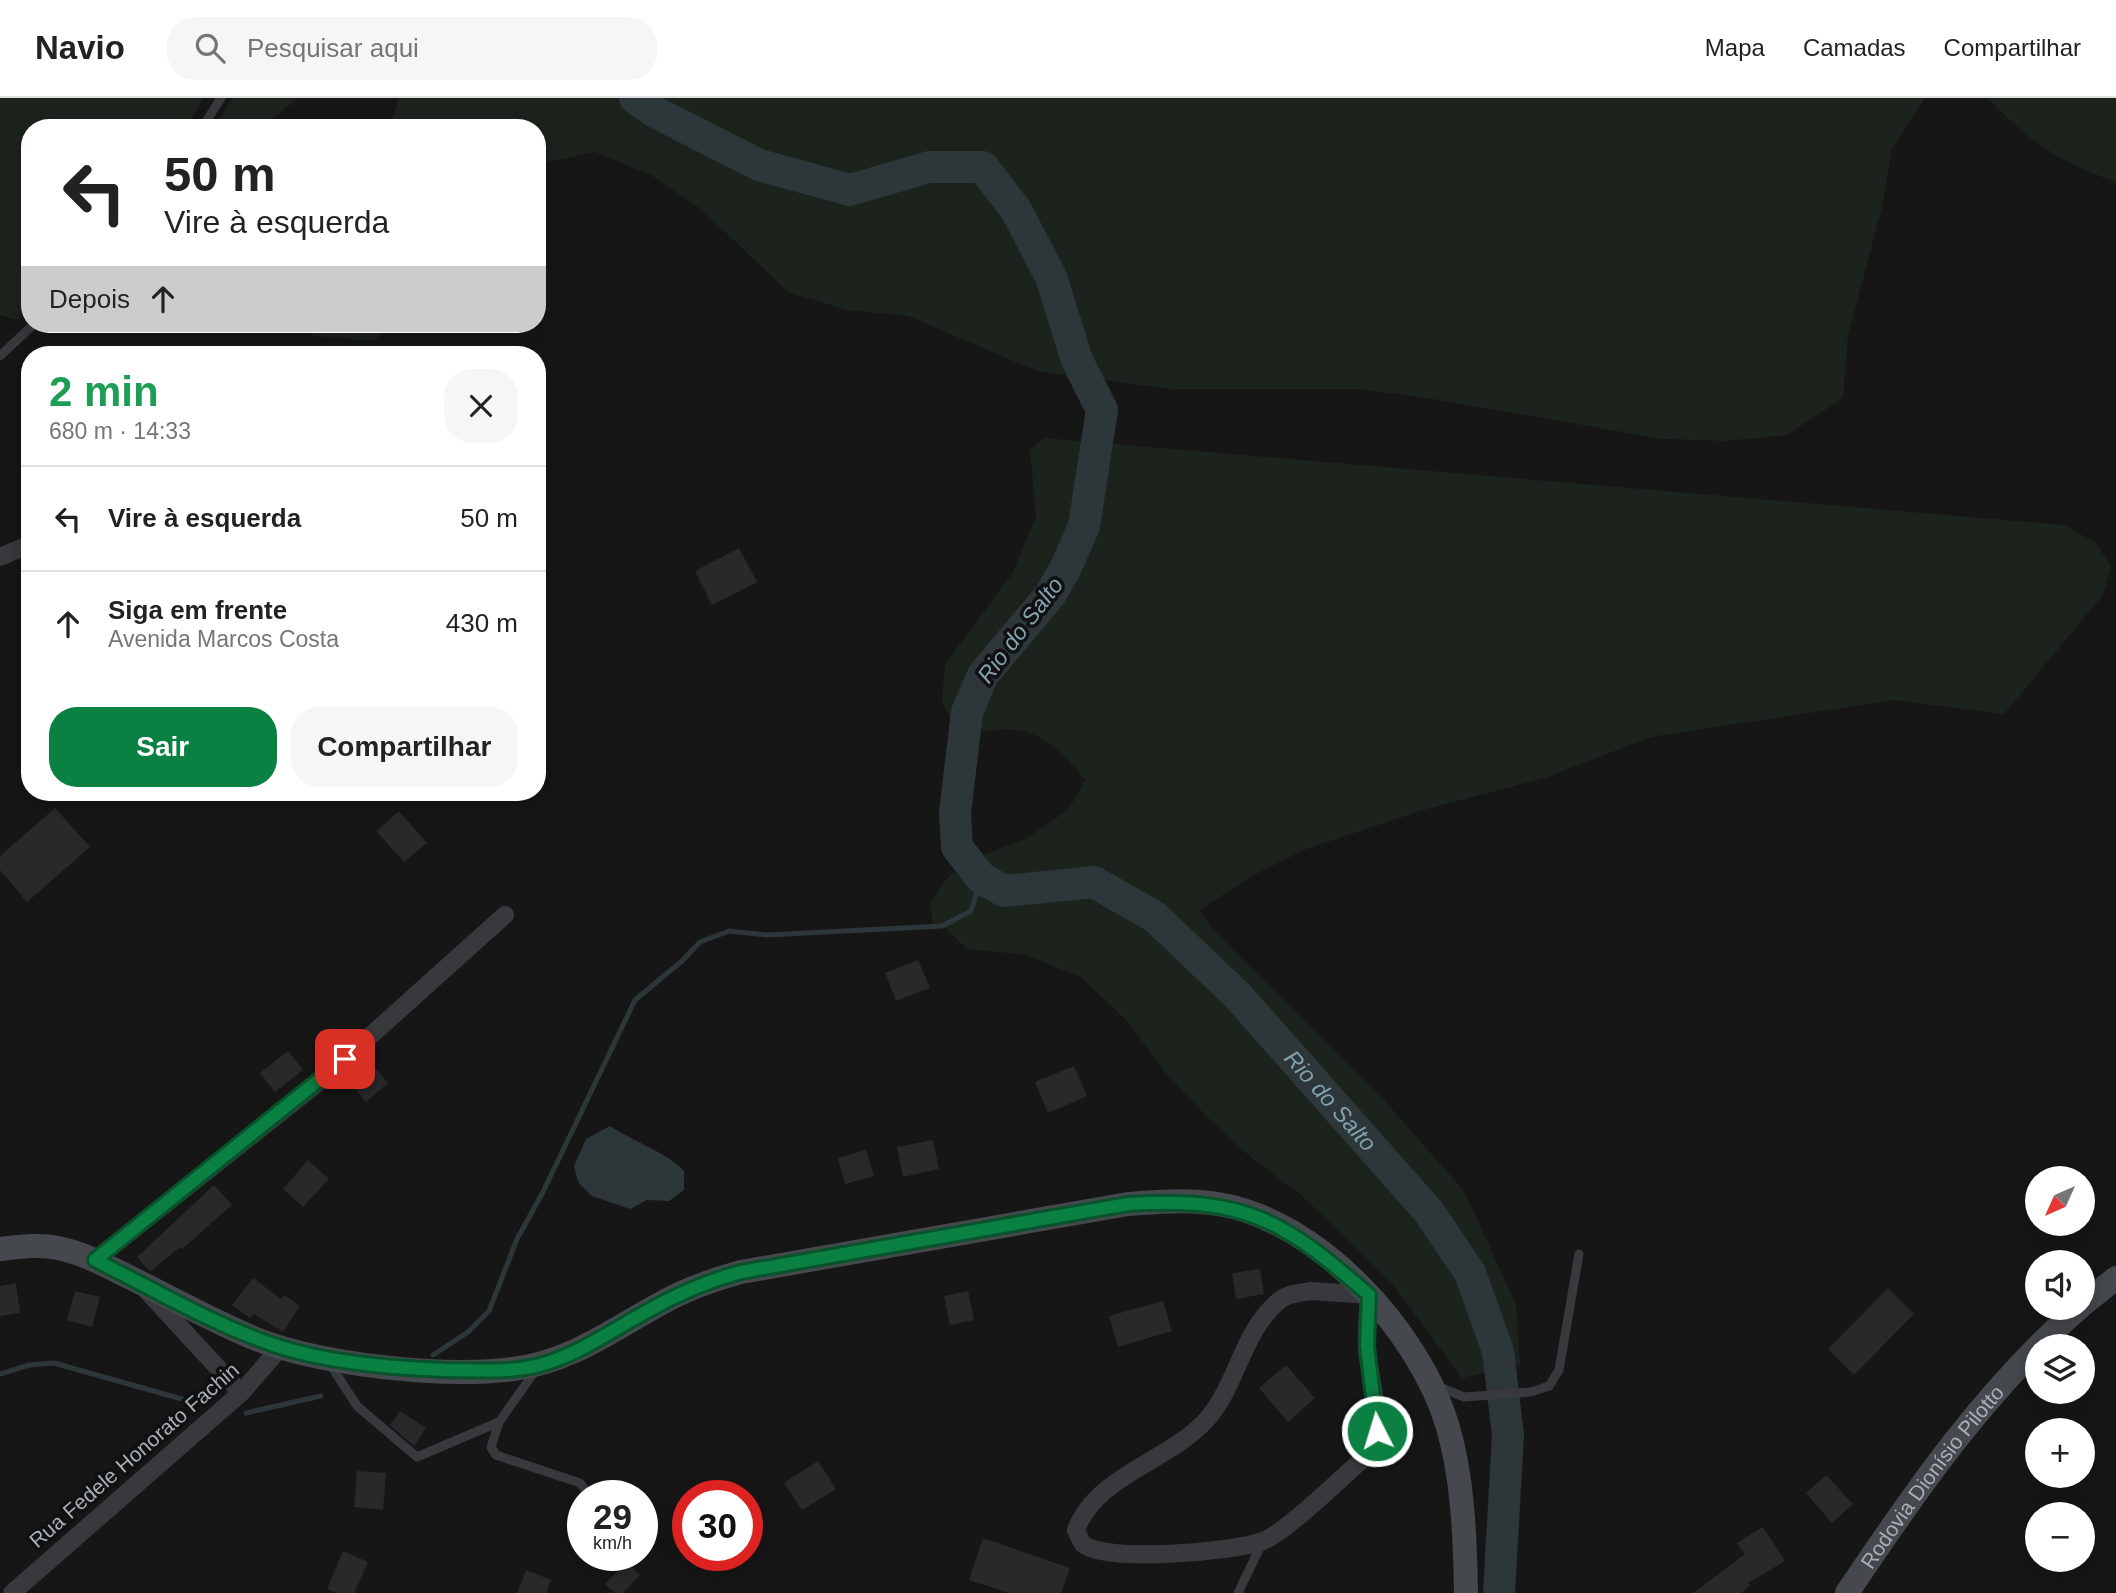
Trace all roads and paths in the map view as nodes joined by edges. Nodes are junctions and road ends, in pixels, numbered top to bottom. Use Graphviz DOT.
graph roads {
  1 [pos="221,98"];
  2 [pos="208,119"];
  3 [pos="24,333"];
  4 [pos="0,356"];
  5 [pos="21,548"];
  6 [pos="0,557"];
  7 [pos="505,915"];
  8 [pos="0,1249"];
  9 [pos="1579,1254"];
  10 [pos="95,1260"];
  11 [pos="2116,1278"];
  12 [pos="138,1281"];
  13 [pos="1369,1295"];
  14 [pos="2095,1295"];
  15 [pos="2065,1320"];
  16 [pos="281,1347"];
  17 [pos="326,1356"];
  18 [pos="539,1366"];
  19 [pos="1433,1384"];
  20 [pos="241,1393"];
  21 [pos="499,1422"];
  22 [pos="571,1480"];
  23 [pos="1263,1541"];
  24 [pos="12,1593"];
  25 [pos="1238,1593"];
  26 [pos="1466,1593"];
  27 [pos="1847,1593"];
  1 -- 2 [label="lane"];
  3 -- 4 [label="lane"];
  5 -- 6 [label="street"];
  7 -- 10 [label="street"];
  8 -- 10 [label="street"];
  9 -- 19 [label="lane"];
  10 -- 12 [label="street"];
  11 -- 14 [label="street, Rodovia Dionísio Pilotto"];
  12 -- 16 [label="street"];
  12 -- 20 [label="street"];
  13 -- 18 [label="street"];
  13 -- 19 [label="street"];
  13 -- 23 [label="street"];
  13 -- 23 [label="street"];
  15 -- 27 [label="street, Rodovia Dionísio Pilotto"];
  16 -- 17 [label="street"];
  16 -- 20 [label="street, Rua Fedele Honorato Fachin"];
  17 -- 18 [label="street"];
  17 -- 21 [label="lane"];
  18 -- 21 [label="lane"];
  19 -- 26 [label="street"];
  20 -- 24 [label="street, Rua Fedele Honorato Fachin"];
  21 -- 22 [label="lane"];
  23 -- 25 [label="lane"];
}
